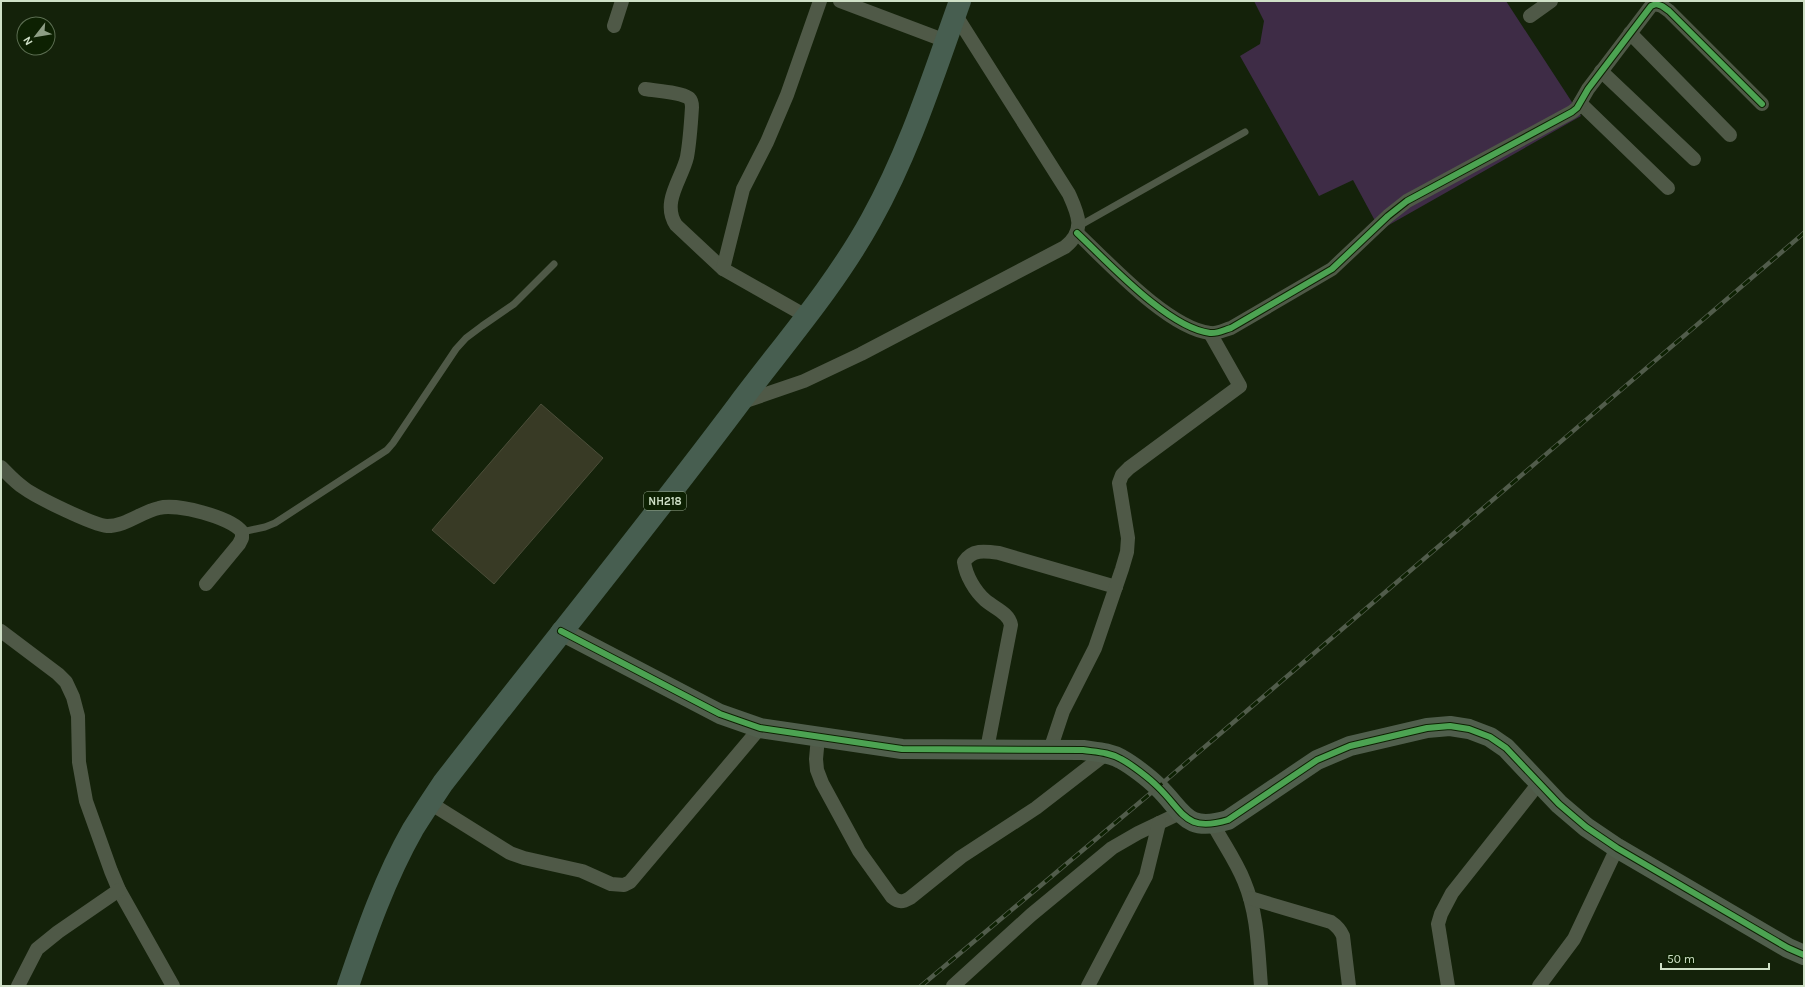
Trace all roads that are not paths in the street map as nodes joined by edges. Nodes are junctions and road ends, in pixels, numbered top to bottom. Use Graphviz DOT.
graph roads {
  1 [pos="622,1"];
  2 [pos="820,1"];
  3 [pos="840,1"];
  4 [pos="1551,1"];
  5 [pos="1657,2"];
  6 [pos="957,8"];
  7 [pos="1530,16"];
  8 [pos="614,26"];
  9 [pos="1630,33"];
  10 [pos="946,41"];
  11 [pos="1601,71"];
  12 [pos="645,89"];
  13 [pos="1580,103"];
  14 [pos="1762,104"];
  15 [pos="1245,132"];
  16 [pos="1730,135"];
  17 [pos="1694,159"];
  18 [pos="1668,188"];
  19 [pos="1078,230"];
  20 [pos="554,264"];
  21 [pos="723,269"];
  22 [pos="806,316"];
  23 [pos="1210,333"];
  24 [pos="739,403"];
  25 [pos="1,468"];
  26 [pos="242,532"];
  27 [pos="206,584"];
  28 [pos="1116,587"];
  29 [pos="1,631"];
  30 [pos="561,631"];
  31 [pos="760,728"];
  32 [pos="818,737"];
  33 [pos="987,749"];
  34 [pos="1050,750"];
  35 [pos="1107,753"];
  36 [pos="1539,783"];
  37 [pos="430,803"];
  38 [pos="1180,813"];
  39 [pos="1159,823"];
  40 [pos="1213,824"];
  41 [pos="1617,848"];
  42 [pos="119,890"];
  43 [pos="1250,898"];
  44 [pos="1804,955"];
  45 [pos="18,986"];
  46 [pos="173,986"];
  47 [pos="348,986"];
  48 [pos="953,986"];
  49 [pos="1088,986"];
  50 [pos="1261,986"];
  51 [pos="1349,986"];
  52 [pos="1448,986"];
  53 [pos="1539,986"];
  1 -- 8 [label="street"];
  2 -- 21 [label="street"];
  3 -- 10 [label="street"];
  4 -- 7 [label="street"];
  5 -- 9 [label="street"];
  5 -- 14 [label="street"];
  6 -- 10 [label="highway, NH218"];
  6 -- 19 [label="street"];
  9 -- 11 [label="street"];
  9 -- 16 [label="street"];
  10 -- 22 [label="highway, NH218"];
  11 -- 13 [label="street"];
  11 -- 17 [label="street"];
  12 -- 21 [label="street"];
  13 -- 18 [label="street"];
  13 -- 23 [label="street"];
  15 -- 19 [label="lane"];
  19 -- 23 [label="street"];
  19 -- 24 [label="street"];
  20 -- 26 [label="lane"];
  21 -- 22 [label="street"];
  22 -- 24 [label="highway, NH218"];
  23 -- 28 [label="street"];
  24 -- 30 [label="highway, NH218"];
  25 -- 26 [label="street"];
  26 -- 27 [label="street"];
  28 -- 33 [label="street"];
  28 -- 34 [label="street"];
  29 -- 42 [label="street"];
  30 -- 31 [label="street"];
  30 -- 37 [label="highway, NH218"];
  31 -- 32 [label="street"];
  31 -- 37 [label="street"];
  32 -- 33 [label="street"];
  32 -- 35 [label="street"];
  33 -- 34 [label="street"];
  34 -- 35 [label="street"];
  35 -- 38 [label="street"];
  36 -- 40 [label="street"];
  36 -- 41 [label="street"];
  36 -- 52 [label="street"];
  37 -- 47 [label="highway, NH218"];
  38 -- 39 [label="street"];
  38 -- 40 [label="street"];
  39 -- 48 [label="street"];
  39 -- 49 [label="street"];
  40 -- 43 [label="street"];
  41 -- 44 [label="street"];
  41 -- 53 [label="street"];
  42 -- 45 [label="street"];
  42 -- 46 [label="street"];
  43 -- 50 [label="street"];
  43 -- 51 [label="street"];
}
